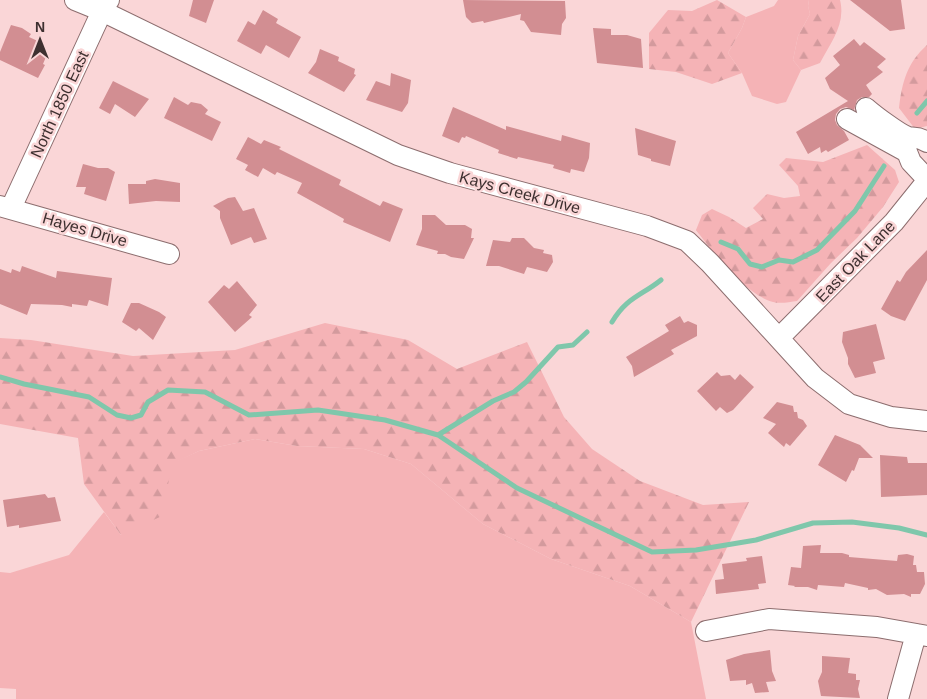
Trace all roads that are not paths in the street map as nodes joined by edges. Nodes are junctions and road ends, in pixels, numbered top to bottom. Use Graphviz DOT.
graph roads {
  1 [pos="76,0"];
  2 [pos="105,6"];
  3 [pos="866,108"];
  4 [pos="847,119"];
  5 [pos="927,142"];
  6 [pos="927,180"];
  7 [pos="6,207"];
  8 [pos="169,254"];
  9 [pos="780,337"];
  10 [pos="927,421"];
  11 [pos="706,631"];
  12 [pos="921,635"];
  13 [pos="898,699"];
  1 -- 2 [label="street, Kays Creek Drive"];
  2 -- 7 [label="street, North 1850 East"];
  2 -- 9 [label="street, Kays Creek Drive"];
  3 -- 5 [label="street"];
  4 -- 6 [label="street"];
  6 -- 9 [label="street, East Oak Lane"];
  7 -- 8 [label="street, Hayes Drive"];
  9 -- 10 [label="street, Kays Creek Drive"];
  11 -- 12 [label="street"];
  12 -- 13 [label="street"];
}
